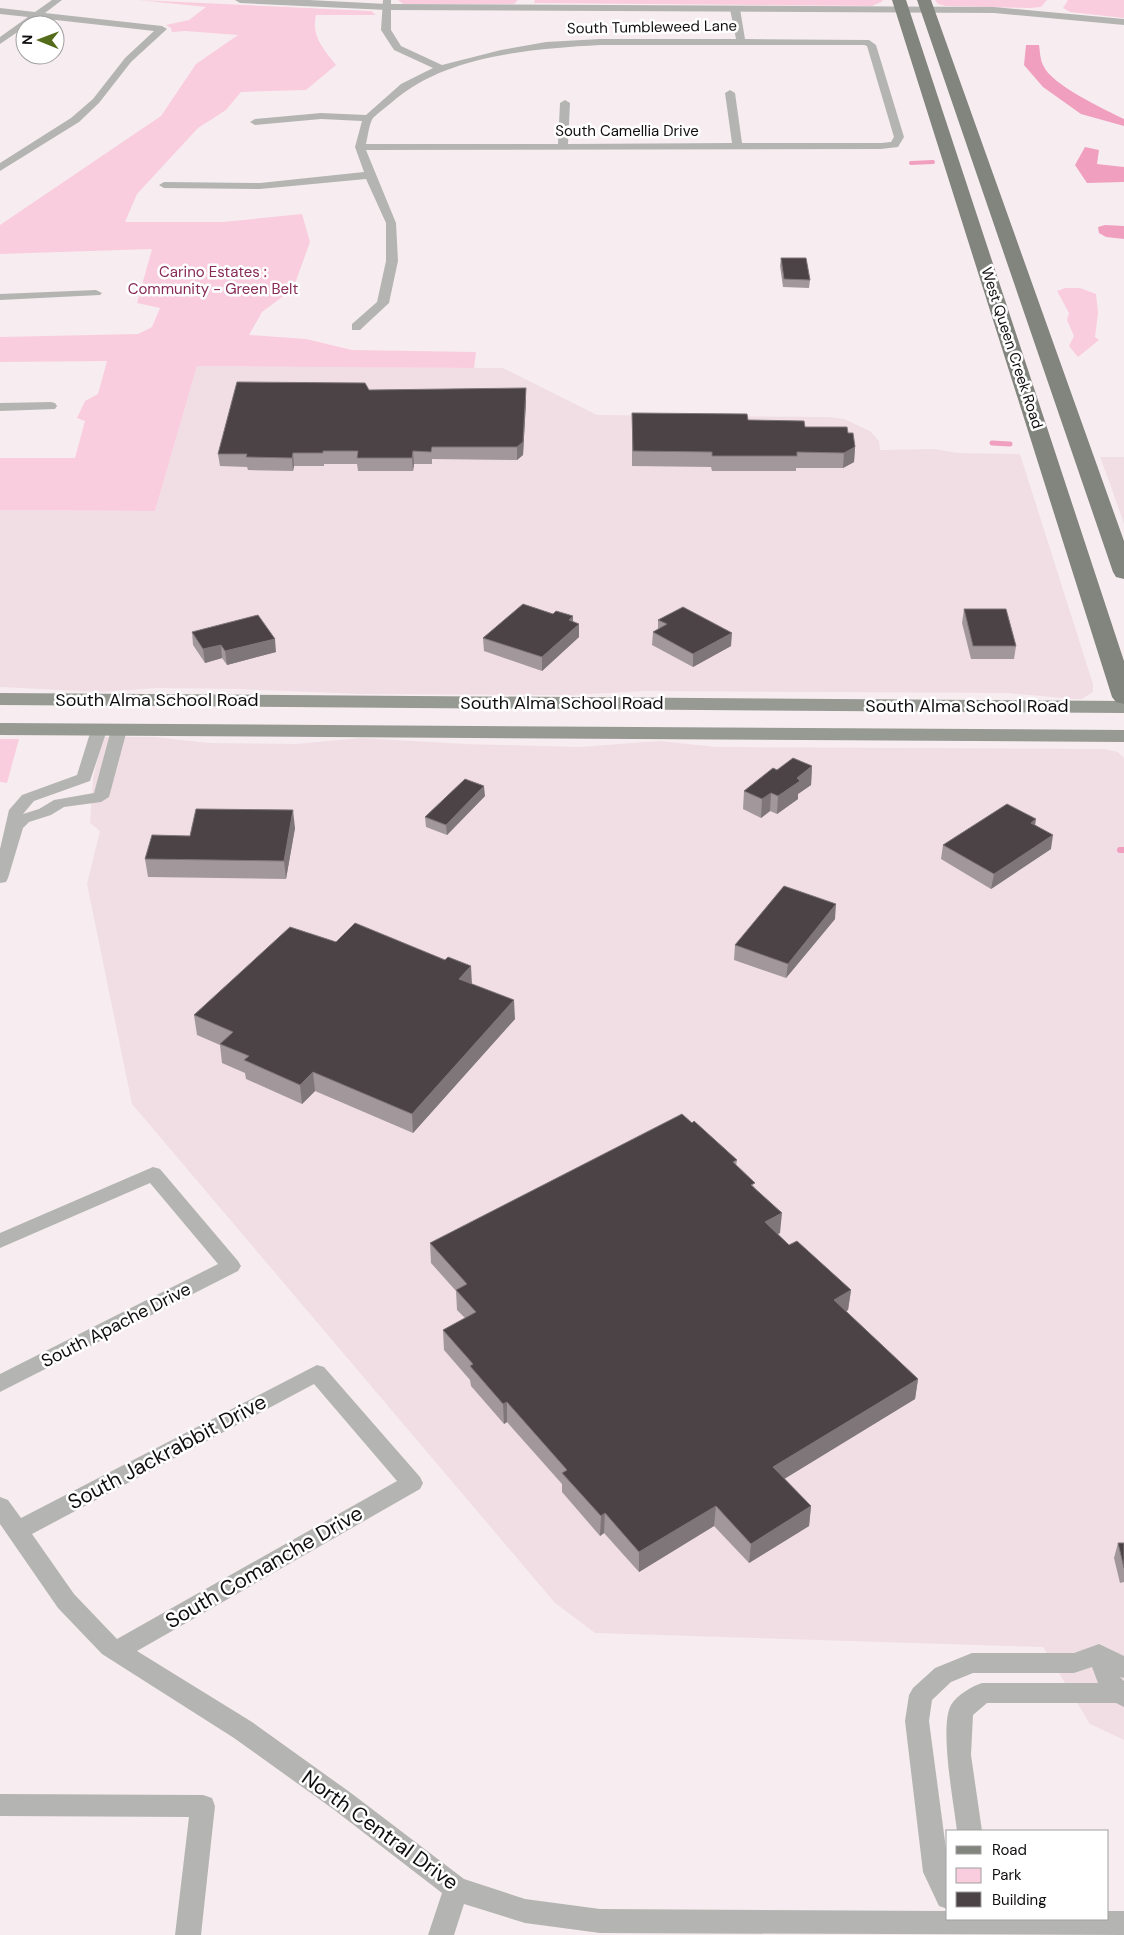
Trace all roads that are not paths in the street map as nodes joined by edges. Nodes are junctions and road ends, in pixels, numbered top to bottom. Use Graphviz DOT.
graph roads {
  1 [pos="58,0"];
  2 [pos="240,0"];
  3 [pos="1057,0"];
  4 [pos="387,4"];
  5 [pos="527,4"];
  6 [pos="901,5"];
  7 [pos="926,5"];
  8 [pos="735,9"];
  9 [pos="0,11"];
  10 [pos="1050,14"];
  11 [pos="36,15"];
  12 [pos="65,18"];
  13 [pos="1124,22"];
  14 [pos="15,30"];
  15 [pos="0,40"];
  16 [pos="741,41"];
  17 [pos="441,68"];
  18 [pos="730,93"];
  19 [pos="565,103"];
  20 [pos="368,118"];
  21 [pos="255,122"];
  22 [pos="894,145"];
  23 [pos="563,146"];
  24 [pos="737,146"];
  25 [pos="360,147"];
  26 [pos="0,168"];
  27 [pos="370,175"];
  28 [pos="164,185"];
  29 [pos="96,293"];
  30 [pos="0,297"];
  31 [pos="356,327"];
  32 [pos="51,406"];
  33 [pos="0,407"];
  34 [pos="1056,487"];
  35 [pos="1123,570"];
  36 [pos="1124,697"];
  37 [pos="0,699"];
  38 [pos="126,700"];
  39 [pos="1124,707"];
  40 [pos="0,717"];
  41 [pos="0,729"];
  42 [pos="109,730"];
  43 [pos="1124,736"];
  44 [pos="15,826"];
  45 [pos="0,878"];
  46 [pos="0,1241"];
  47 [pos="0,1384"];
  48 [pos="412,1483"];
  49 [pos="0,1506"];
  50 [pos="17,1531"];
  51 [pos="117,1651"];
  52 [pos="1099,1654"];
  53 [pos="1124,1668"];
  54 [pos="1122,1694"];
  55 [pos="0,1805"];
  56 [pos="970,1830"];
  57 [pos="456,1889"];
  58 [pos="946,1893"];
  59 [pos="1124,1923"];
  60 [pos="960,1924"];
  61 [pos="688,1929"];
  62 [pos="188,1935"];
  63 [pos="441,1935"];
  1 -- 11 [label="street"];
  2 -- 4 [label="street"];
  3 -- 10 [label="street"];
  4 -- 5 [label="street"];
  4 -- 17 [label="street"];
  5 -- 8 [label="street"];
  6 -- 7 [label="street"];
  6 -- 8 [label="street"];
  6 -- 34 [label="main road, West Queen Creek Road"];
  7 -- 10 [label="street"];
  7 -- 35 [label="main road, West Queen Creek Road"];
  8 -- 16 [label="street"];
  9 -- 11 [label="street"];
  10 -- 13 [label="street"];
  12 -- 26 [label="street"];
  14 -- 15 [label="street"];
  16 -- 17 [label="street, South Tumbleweed Lane"];
  16 -- 22 [label="street, South Tumbleweed Lane"];
  17 -- 20 [label="street, South Tumbleweed Lane"];
  18 -- 24 [label="street"];
  19 -- 23 [label="street"];
  20 -- 21 [label="street"];
  20 -- 25 [label="street"];
  22 -- 24 [label="street, South Camellia Drive"];
  23 -- 24 [label="street, South Camellia Drive"];
  23 -- 25 [label="street, South Camellia Drive"];
  25 -- 27 [label="street"];
  27 -- 28 [label="street"];
  27 -- 31 [label="street"];
  29 -- 30 [label="street"];
  32 -- 33 [label="street"];
  34 -- 35 [label="main road"];
  34 -- 36 [label="main road, West Queen Creek Road"];
  37 -- 38 [label="main road, South Alma School Road"];
  38 -- 39 [label="main road, South Alma School Road"];
  38 -- 40 [label="main road"];
  41 -- 42 [label="main road, South Alma School Road"];
  42 -- 43 [label="main road, South Alma School Road"];
  42 -- 44 [label="street"];
  42 -- 44 [label="street"];
  44 -- 45 [label="street"];
  46 -- 47 [label="street, South Apache Drive"];
  48 -- 50 [label="street, South Jackrabbit Drive"];
  48 -- 51 [label="street, South Comanche Drive"];
  49 -- 50 [label="street, North Central Drive"];
  50 -- 51 [label="street, North Central Drive"];
  51 -- 57 [label="street, North Central Drive"];
  52 -- 53 [label="street"];
  52 -- 54 [label="street"];
  52 -- 58 [label="street"];
  54 -- 56 [label="street"];
  55 -- 62 [label="street"];
  57 -- 61 [label="street, North Central Drive"];
  57 -- 63 [label="street"];
  59 -- 60 [label="street, North Central Drive"];
  60 -- 61 [label="street, North Central Drive"];
}
